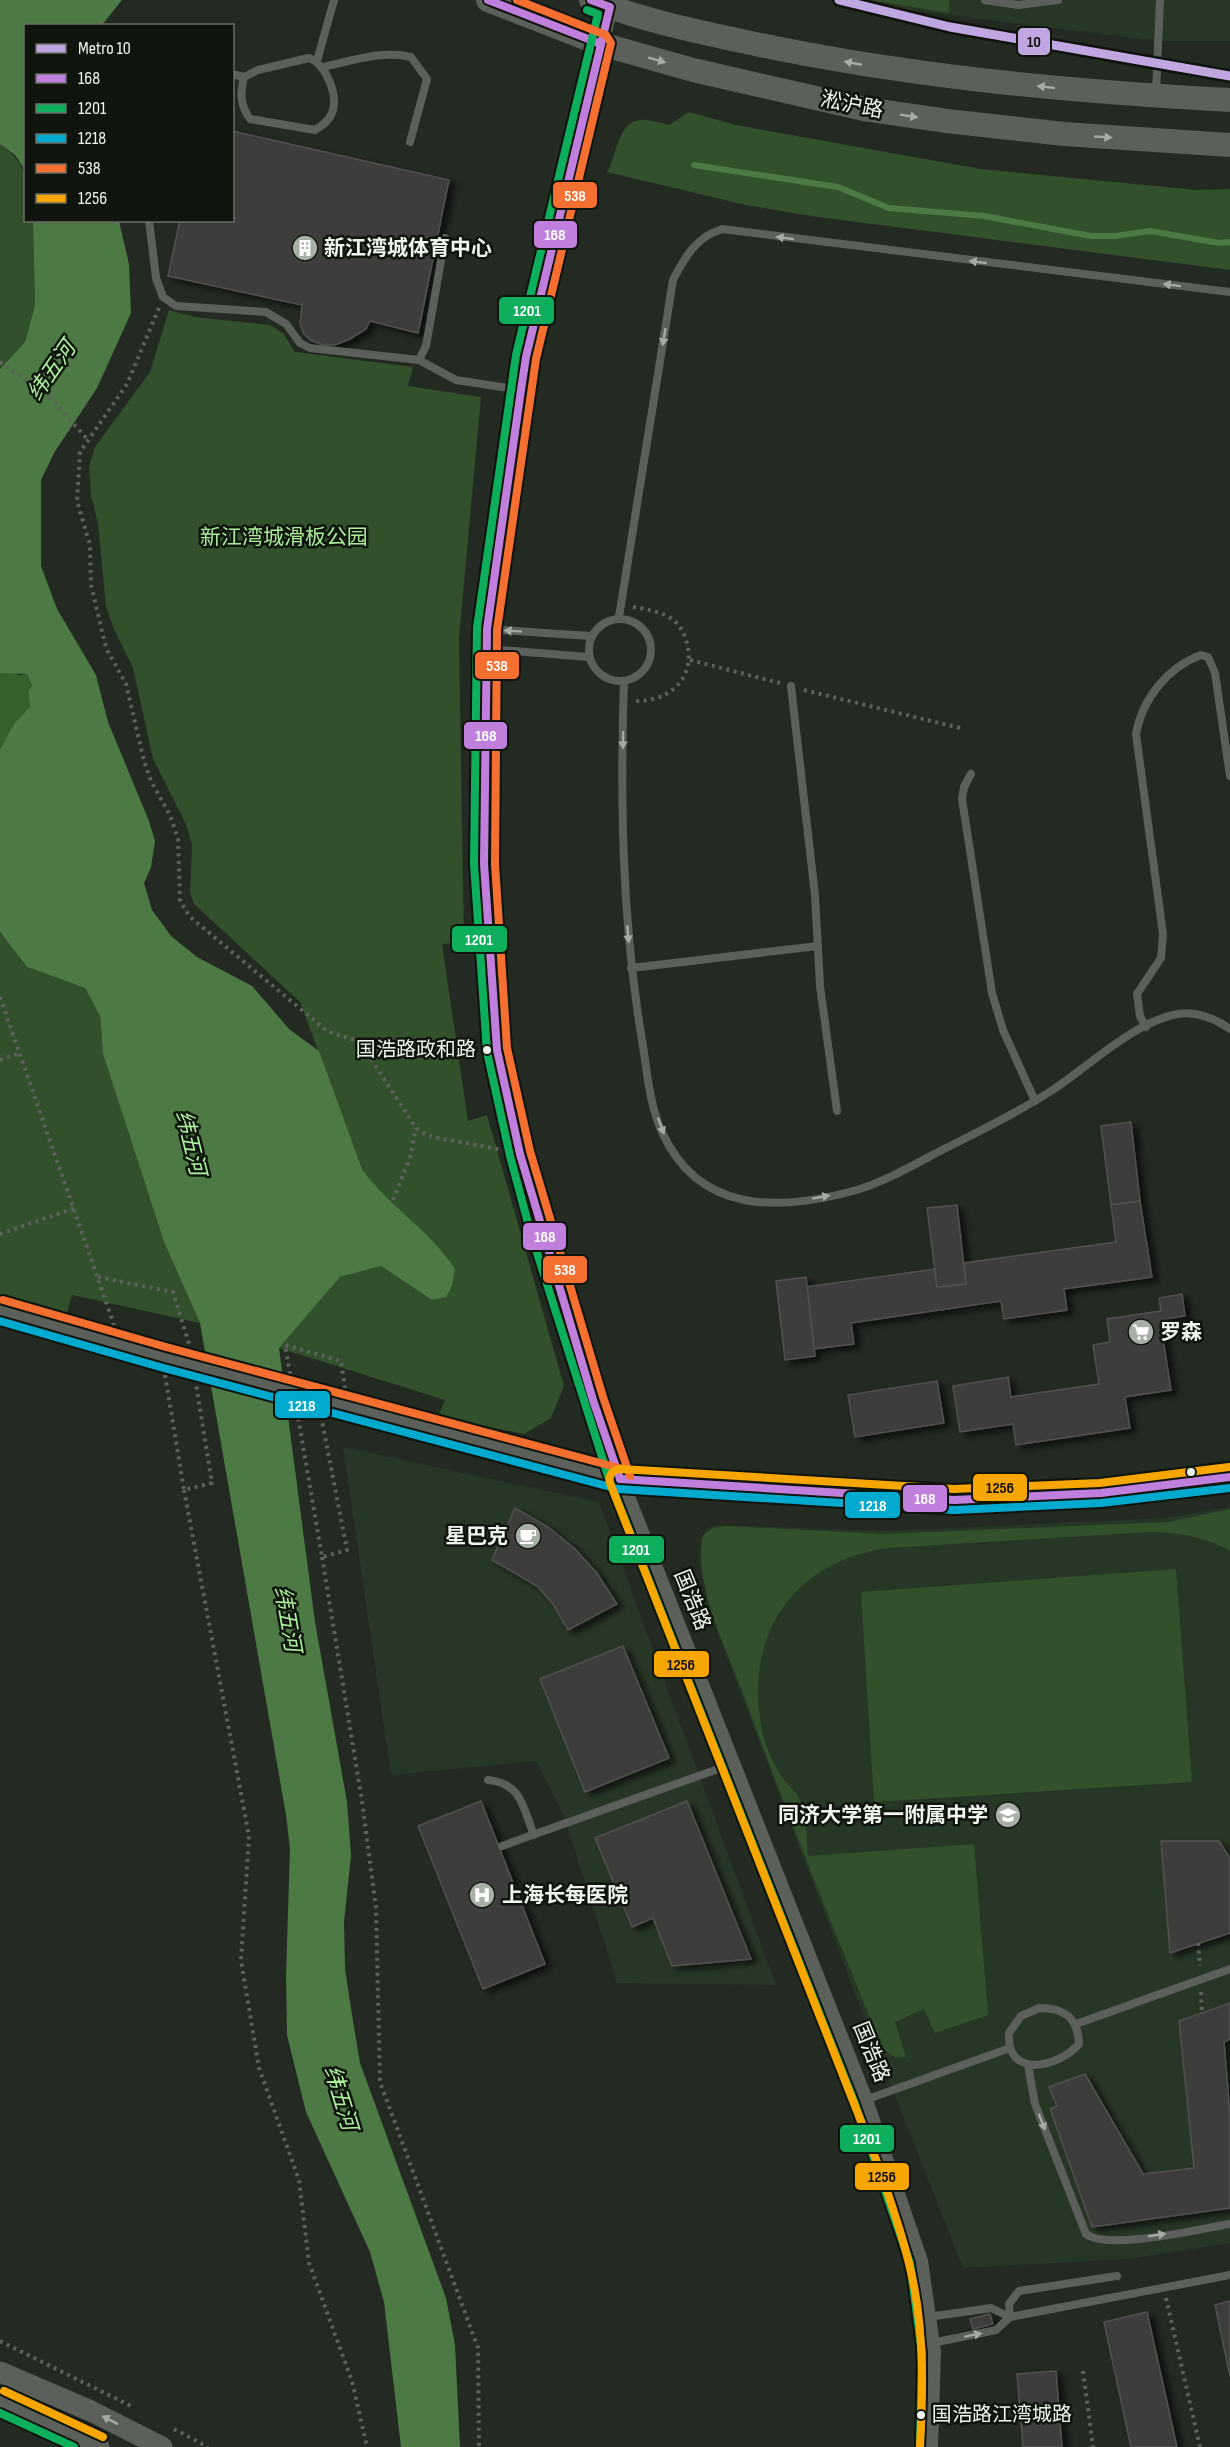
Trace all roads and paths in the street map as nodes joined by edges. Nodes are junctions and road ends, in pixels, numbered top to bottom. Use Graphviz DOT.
graph roads {
  1 [pos="334,0"];
  2 [pos="488,0"];
  3 [pos="985,0"];
  4 [pos="1058,0"];
  5 [pos="1160,0"];
  6 [pos="600,4"];
  7 [pos="601,44"];
  8 [pos="320,64"];
  9 [pos="234,74"];
  10 [pos="244,77"];
  11 [pos="1156,96"];
  12 [pos="1230,100"];
  13 [pos="410,142"];
  14 [pos="1230,145"];
  15 [pos="148,222"];
  16 [pos="445,238"];
  17 [pos="1230,292"];
  18 [pos="163,297"];
  19 [pos="419,360"];
  20 [pos="1,362"];
  21 [pos="521,390"];
  22 [pos="87,439"];
  23 [pos="621,605"];
  24 [pos="619,617"];
  25 [pos="487,629"];
  26 [pos="590,636"];
  27 [pos="488,649"];
  28 [pos="588,657"];
  29 [pos="690,660"];
  30 [pos="624,681"];
  31 [pos="791,686"];
  32 [pos="623,699"];
  33 [pos="960,728"];
  34 [pos="970,774"];
  35 [pos="1230,776"];
  36 [pos="818,946"];
  37 [pos="631,968"];
  38 [pos="0,997"];
  39 [pos="1146,1027"];
  40 [pos="1230,1029"];
  41 [pos="19,1053"];
  42 [pos="0,1060"];
  43 [pos="1035,1101"];
  44 [pos="837,1111"];
  45 [pos="416,1128"];
  46 [pos="519,1154"];
  47 [pos="393,1200"];
  48 [pos="75,1208"];
  49 [pos="0,1234"];
  50 [pos="98,1277"];
  51 [pos="0,1310"];
  52 [pos="110,1342"];
  53 [pos="191,1354"];
  54 [pos="167,1358"];
  55 [pos="195,1378"];
  56 [pos="291,1380"];
  57 [pos="307,1399"];
  58 [pos="348,1406"];
  59 [pos="1230,1477"];
  60 [pos="620,1479"];
  61 [pos="184,1490"];
  62 [pos="322,1557"];
  63 [pos="732,1764"];
  64 [pos="488,1780"];
  65 [pos="534,1835"];
  66 [pos="502,1846"];
  67 [pos="1230,1969"];
  68 [pos="1076,2024"];
  69 [pos="1010,2048"];
  70 [pos="1028,2065"];
  71 [pos="865,2100"];
  72 [pos="1230,2224"];
  73 [pos="1230,2275"];
  74 [pos="1117,2276"];
  75 [pos="1164,2289"];
  76 [pos="1009,2304"];
  77 [pos="992,2308"];
  78 [pos="928,2317"];
  79 [pos="1010,2317"];
  80 [pos="932,2343"];
  81 [pos="1083,2371"];
  82 [pos="0,2372"];
  83 [pos="0,2401"];
  84 [pos="99,2447"];
  85 [pos="162,2447"];
  86 [pos="367,2447"];
  87 [pos="479,2447"];
  88 [pos="930,2447"];
  89 [pos="1093,2447"];
  90 [pos="1200,2447"];
  1 -- 8 [label="lane"];
  2 -- 7 [label="main road, 淞沪路"];
  3 -- 4 [label="lane"];
  5 -- 11 [label="lane"];
  6 -- 7 [label="street, 国浩路"];
  11 -- 6 [label="main road, 淞沪路, one-way"];
  7 -- 14 [label="main road, 淞沪路, one-way"];
  7 -- 21 [label="street, 国浩路"];
  8 -- 10 [label="lane"];
  8 -- 10 [label="lane"];
  8 -- 13 [label="lane"];
  9 -- 10 [label="lane"];
  11 -- 12 [label="main road, 淞沪路"];
  15 -- 18 [label="lane"];
  16 -- 19 [label="lane"];
  17 -- 23 [label="lane, one-way"];
  18 -- 19 [label="lane"];
  18 -- 22 [label="path"];
  19 -- 21 [label="lane"];
  20 -- 22 [label="path"];
  21 -- 25 [label="street, 国浩路"];
  22 -- 45 [label="path"];
  23 -- 24 [label="lane"];
  23 -- 29 [label="path"];
  24 -- 26 [label="lane"];
  24 -- 30 [label="lane"];
  26 -- 25 [label="lane, one-way"];
  25 -- 27 [label="street, 国浩路"];
  26 -- 28 [label="lane"];
  27 -- 28 [label="lane"];
  27 -- 46 [label="street, 国浩路"];
  28 -- 30 [label="lane"];
  29 -- 31 [label="path"];
  29 -- 32 [label="path"];
  30 -- 32 [label="lane"];
  31 -- 33 [label="path"];
  31 -- 36 [label="lane"];
  32 -- 37 [label="lane, one-way"];
  34 -- 43 [label="lane"];
  35 -- 39 [label="lane"];
  36 -- 37 [label="lane"];
  36 -- 44 [label="lane"];
  37 -- 43 [label="lane, one-way"];
  38 -- 41 [label="path"];
  39 -- 40 [label="lane"];
  39 -- 43 [label="lane"];
  41 -- 42 [label="path"];
  41 -- 48 [label="path"];
  45 -- 46 [label="path"];
  45 -- 47 [label="path"];
  46 -- 60 [label="street, 国浩路"];
  48 -- 49 [label="path"];
  48 -- 50 [label="path"];
  50 -- 52 [label="path"];
  50 -- 53 [label="path"];
  51 -- 52 [label="street"];
  52 -- 54 [label="street"];
  54 -- 57 [label="street"];
  54 -- 61 [label="path"];
  55 -- 61 [label="path"];
  56 -- 58 [label="path"];
  57 -- 58 [label="street"];
  57 -- 62 [label="path"];
  57 -- 62 [label="path"];
  58 -- 60 [label="street"];
  59 -- 60 [label="street"];
  60 -- 63 [label="street, 国浩路"];
  61 -- 86 [label="path"];
  62 -- 87 [label="path"];
  63 -- 65 [label="lane"];
  63 -- 71 [label="street, 国浩路"];
  64 -- 65 [label="lane"];
  65 -- 66 [label="lane"];
  67 -- 68 [label="lane"];
  68 -- 69 [label="lane"];
  68 -- 70 [label="lane"];
  69 -- 70 [label="lane"];
  69 -- 71 [label="lane"];
  70 -- 72 [label="lane, one-way"];
  71 -- 78 [label="street, 国浩路"];
  73 -- 75 [label="lane"];
  74 -- 76 [label="lane"];
  75 -- 79 [label="lane"];
  75 -- 90 [label="path"];
  76 -- 77 [label="lane"];
  76 -- 79 [label="lane"];
  77 -- 78 [label="lane"];
  77 -- 79 [label="lane"];
  78 -- 80 [label="street, 国浩路"];
  80 -- 79 [label="lane, one-way"];
  80 -- 88 [label="street, 国浩路"];
  81 -- 89 [label="path"];
  85 -- 82 [label="street, one-way"];
  83 -- 84 [label="street"];
}
